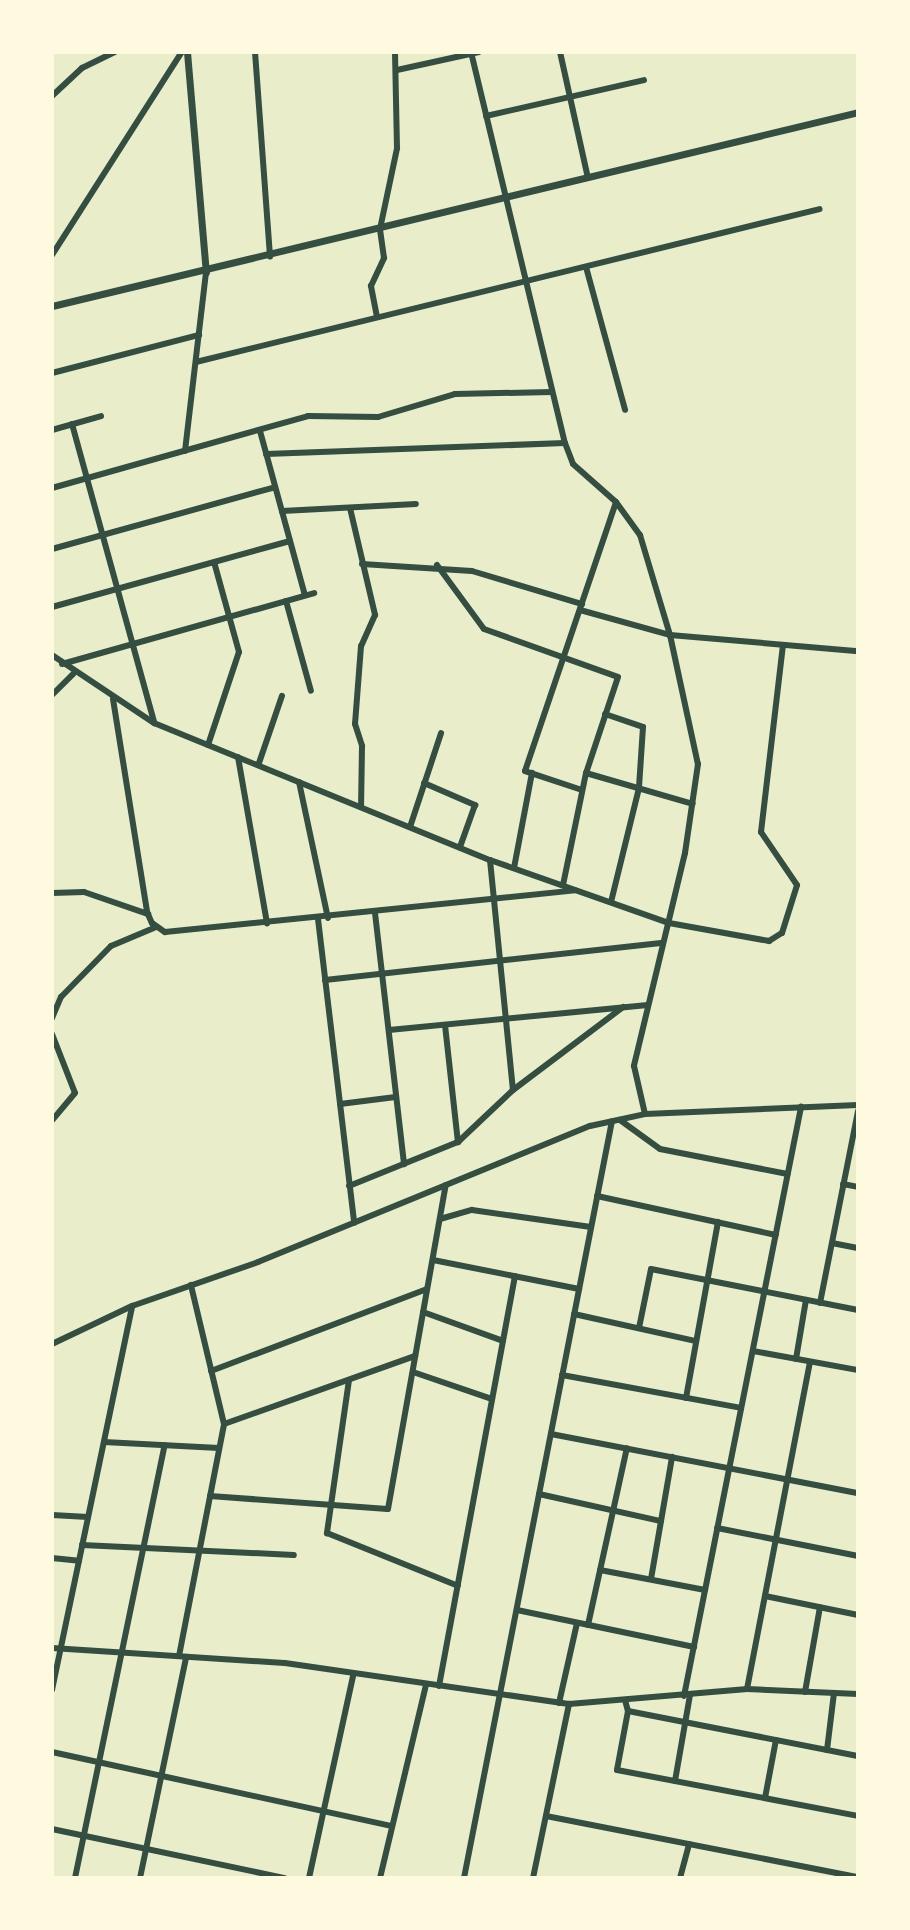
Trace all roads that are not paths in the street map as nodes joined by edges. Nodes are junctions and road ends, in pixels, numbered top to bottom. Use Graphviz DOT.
graph roads {
  1 [pos="115,52"];
  2 [pos="184,52"];
  3 [pos="255,52"];
  4 [pos="395,52"];
  5 [pos="560,52"];
  6 [pos="474,53"];
  7 [pos="397,70"];
  8 [pos="644,80"];
  9 [pos="52,96"];
  10 [pos="570,97"];
  11 [pos="858,112"];
  12 [pos="486,116"];
  13 [pos="588,178"];
  14 [pos="505,199"];
  15 [pos="820,209"];
  16 [pos="380,229"];
  17 [pos="52,255"];
  18 [pos="270,256"];
  19 [pos="586,267"];
  20 [pos="206,272"];
  21 [pos="525,282"];
  22 [pos="52,306"];
  23 [pos="377,317"];
  24 [pos="199,335"];
  25 [pos="196,362"];
  26 [pos="52,373"];
  27 [pos="552,392"];
  28 [pos="625,410"];
  29 [pos="101,416"];
  30 [pos="72,424"];
  31 [pos="52,430"];
  32 [pos="260,431"];
  33 [pos="565,443"];
  34 [pos="185,451"];
  35 [pos="266,454"];
  36 [pos="87,478"];
  37 [pos="275,487"];
  38 [pos="52,488"];
  39 [pos="616,502"];
  40 [pos="416,504"];
  41 [pos="350,508"];
  42 [pos="282,511"];
  43 [pos="102,535"];
  44 [pos="290,541"];
  45 [pos="52,549"];
  46 [pos="214,562"];
  47 [pos="362,564"];
  48 [pos="437,565"];
  49 [pos="117,589"];
  50 [pos="314,593"];
  51 [pos="305,595"];
  52 [pos="286,601"];
  53 [pos="52,607"];
  54 [pos="581,607"];
  55 [pos="229,617"];
  56 [pos="670,635"];
  57 [pos="133,644"];
  58 [pos="783,645"];
  59 [pos="858,651"];
  60 [pos="52,655"];
  61 [pos="563,660"];
  62 [pos="62,664"];
  63 [pos="73,674"];
  64 [pos="311,691"];
  65 [pos="52,695"];
  66 [pos="282,696"];
  67 [pos="113,699"];
  68 [pos="605,714"];
  69 [pos="154,723"];
  70 [pos="441,733"];
  71 [pos="208,745"];
  72 [pos="238,757"];
  73 [pos="259,763"];
  74 [pos="532,773"];
  75 [pos="586,773"];
  76 [pos="299,782"];
  77 [pos="424,783"];
  78 [pos="639,788"];
  79 [pos="582,790"];
  80 [pos="693,804"];
  81 [pos="361,807"];
  82 [pos="410,827"];
  83 [pos="460,847"];
  84 [pos="490,860"];
  85 [pos="514,868"];
  86 [pos="563,885"];
  87 [pos="577,890"];
  88 [pos="52,893"];
  89 [pos="494,899"];
  90 [pos="611,902"];
  91 [pos="375,913"];
  92 [pos="148,914"];
  93 [pos="328,918"];
  94 [pos="318,919"];
  95 [pos="669,923"];
  96 [pos="267,924"];
  97 [pos="156,927"];
  98 [pos="661,943"];
  99 [pos="500,961"];
  100 [pos="382,974"];
  101 [pos="325,980"];
  102 [pos="648,1005"];
  103 [pos="623,1007"];
  104 [pos="52,1018"];
  105 [pos="506,1019"];
  106 [pos="445,1025"];
  107 [pos="389,1030"];
  108 [pos="52,1034"];
  109 [pos="513,1090"];
  110 [pos="396,1097"];
  111 [pos="340,1104"];
  112 [pos="801,1107"];
  113 [pos="858,1108"];
  114 [pos="645,1114"];
  115 [pos="52,1120"];
  116 [pos="616,1120"];
  117 [pos="857,1124"];
  118 [pos="458,1142"];
  119 [pos="404,1164"];
  120 [pos="788,1174"];
  121 [pos="843,1184"];
  122 [pos="446,1185"];
  123 [pos="349,1186"];
  124 [pos="858,1187"];
  125 [pos="597,1196"];
  126 [pos="440,1219"];
  127 [pos="718,1222"];
  128 [pos="354,1223"];
  129 [pos="591,1227"];
  130 [pos="776,1235"];
  131 [pos="832,1243"];
  132 [pos="858,1248"];
  133 [pos="433,1260"];
  134 [pos="515,1276"];
  135 [pos="707,1281"];
  136 [pos="191,1285"];
  137 [pos="427,1289"];
  138 [pos="579,1289"];
  139 [pos="764,1292"];
  140 [pos="806,1300"];
  141 [pos="820,1303"];
  142 [pos="132,1306"];
  143 [pos="858,1310"];
  144 [pos="423,1312"];
  145 [pos="574,1314"];
  146 [pos="639,1328"];
  147 [pos="503,1341"];
  148 [pos="696,1341"];
  149 [pos="52,1344"];
  150 [pos="753,1351"];
  151 [pos="415,1356"];
  152 [pos="796,1359"];
  153 [pos="810,1362"];
  154 [pos="858,1370"];
  155 [pos="211,1371"];
  156 [pos="413,1372"];
  157 [pos="562,1375"];
  158 [pos="349,1380"];
  159 [pos="686,1398"];
  160 [pos="492,1399"];
  161 [pos="741,1408"];
  162 [pos="224,1424"];
  163 [pos="551,1434"];
  164 [pos="104,1442"];
  165 [pos="165,1445"];
  166 [pos="219,1448"];
  167 [pos="627,1448"];
  168 [pos="672,1457"];
  169 [pos="729,1468"];
  170 [pos="787,1479"];
  171 [pos="858,1493"];
  172 [pos="539,1494"];
  173 [pos="210,1496"];
  174 [pos="331,1505"];
  175 [pos="613,1511"];
  176 [pos="52,1515"];
  177 [pos="88,1517"];
  178 [pos="661,1521"];
  179 [pos="717,1528"];
  180 [pos="776,1540"];
  181 [pos="82,1545"];
  182 [pos="144,1548"];
  183 [pos="199,1551"];
  184 [pos="294,1555"];
  185 [pos="858,1556"];
  186 [pos="52,1558"];
  187 [pos="79,1561"];
  188 [pos="600,1570"];
  189 [pos="651,1579"];
  190 [pos="458,1586"];
  191 [pos="705,1590"];
  192 [pos="765,1596"];
  193 [pos="820,1607"];
  194 [pos="517,1610"];
  195 [pos="858,1615"];
  196 [pos="577,1623"];
  197 [pos="588,1625"];
  198 [pos="694,1647"];
  199 [pos="52,1648"];
  200 [pos="61,1649"];
  201 [pos="122,1653"];
  202 [pos="183,1657"];
  203 [pos="353,1676"];
  204 [pos="426,1685"];
  205 [pos="439,1686"];
  206 [pos="747,1689"];
  207 [pos="52,1690"];
  208 [pos="805,1692"];
  209 [pos="834,1693"];
  210 [pos="858,1694"];
  211 [pos="500,1695"];
  212 [pos="687,1696"];
  213 [pos="625,1700"];
  214 [pos="559,1703"];
  215 [pos="569,1704"];
  216 [pos="628,1711"];
  217 [pos="688,1723"];
  218 [pos="776,1740"];
  219 [pos="827,1750"];
  220 [pos="52,1752"];
  221 [pos="858,1756"];
  222 [pos="99,1762"];
  223 [pos="161,1776"];
  224 [pos="675,1781"];
  225 [pos="765,1798"];
  226 [pos="323,1811"];
  227 [pos="546,1816"];
  228 [pos="858,1816"];
  229 [pos="392,1826"];
  230 [pos="52,1829"];
  231 [pos="84,1836"];
  232 [pos="689,1844"];
  233 [pos="146,1849"];
  234 [pos="534,1877"];
  235 [pos="858,1877"];
  236 [pos="75,1878"];
  237 [pos="140,1878"];
  238 [pos="285,1878"];
  239 [pos="309,1878"];
  240 [pos="380,1878"];
  241 [pos="464,1878"];
  242 [pos="544,1878"];
  243 [pos="680,1878"];
  1 -- 9 [label="street"];
  2 -- 17 [label="street"];
  2 -- 20 [label="street"];
  3 -- 18 [label="street"];
  4 -- 7 [label="street"];
  5 -- 10 [label="street"];
  6 -- 7 [label="street"];
  6 -- 12 [label="street"];
  7 -- 16 [label="street"];
  8 -- 10 [label="street"];
  10 -- 12 [label="street"];
  10 -- 13 [label="street"];
  11 -- 13 [label="street"];
  12 -- 14 [label="street"];
  13 -- 14 [label="street"];
  14 -- 16 [label="street"];
  14 -- 21 [label="street"];
  15 -- 19 [label="street"];
  16 -- 18 [label="street"];
  16 -- 23 [label="street"];
  18 -- 20 [label="street"];
  19 -- 21 [label="street"];
  19 -- 28 [label="street"];
  20 -- 22 [label="street"];
  20 -- 24 [label="street"];
  21 -- 23 [label="street"];
  21 -- 27 [label="street"];
  23 -- 25 [label="street"];
  24 -- 25 [label="street"];
  24 -- 26 [label="street"];
  25 -- 34 [label="street"];
  27 -- 32 [label="street"];
  27 -- 33 [label="street"];
  29 -- 30 [label="street"];
  30 -- 31 [label="street"];
  30 -- 36 [label="street"];
  32 -- 34 [label="street"];
  32 -- 35 [label="street"];
  33 -- 35 [label="street"];
  33 -- 39 [label="street"];
  34 -- 36 [label="street"];
  35 -- 37 [label="street"];
  36 -- 38 [label="street"];
  36 -- 43 [label="street"];
  37 -- 42 [label="street"];
  37 -- 43 [label="street"];
  39 -- 54 [label="street"];
  39 -- 56 [label="street"];
  40 -- 41 [label="street"];
  41 -- 42 [label="street"];
  41 -- 47 [label="street"];
  42 -- 44 [label="street"];
  43 -- 45 [label="street"];
  43 -- 49 [label="street"];
  44 -- 46 [label="street"];
  44 -- 51 [label="street"];
  46 -- 49 [label="street"];
  46 -- 55 [label="street"];
  47 -- 48 [label="street"];
  47 -- 81 [label="street"];
  48 -- 54 [label="street"];
  48 -- 61 [label="street"];
  49 -- 53 [label="street"];
  49 -- 57 [label="street"];
  50 -- 51 [label="street"];
  51 -- 52 [label="street"];
  52 -- 55 [label="street"];
  52 -- 64 [label="street"];
  54 -- 56 [label="street"];
  54 -- 61 [label="street"];
  55 -- 57 [label="street"];
  55 -- 71 [label="street"];
  56 -- 58 [label="street"];
  56 -- 80 [label="street"];
  57 -- 62 [label="street"];
  57 -- 69 [label="street"];
  58 -- 59 [label="street"];
  58 -- 95 [label="street"];
  60 -- 62 [label="street"];
  61 -- 68 [label="street"];
  61 -- 74 [label="street"];
  62 -- 63 [label="street"];
  63 -- 65 [label="street"];
  63 -- 67 [label="street"];
  66 -- 73 [label="street"];
  67 -- 69 [label="street"];
  67 -- 92 [label="street"];
  68 -- 75 [label="street"];
  68 -- 78 [label="street"];
  69 -- 71 [label="street"];
  70 -- 77 [label="street"];
  71 -- 72 [label="street"];
  72 -- 73 [label="street"];
  72 -- 96 [label="street"];
  73 -- 76 [label="street"];
  74 -- 79 [label="street"];
  74 -- 85 [label="street"];
  75 -- 78 [label="street"];
  75 -- 79 [label="street"];
  76 -- 81 [label="street"];
  76 -- 93 [label="street"];
  77 -- 82 [label="street"];
  77 -- 83 [label="street"];
  78 -- 80 [label="street"];
  78 -- 90 [label="street"];
  79 -- 86 [label="street"];
  80 -- 95 [label="street"];
  81 -- 82 [label="street"];
  82 -- 83 [label="street"];
  83 -- 84 [label="street"];
  84 -- 85 [label="street"];
  84 -- 89 [label="street"];
  85 -- 86 [label="street"];
  86 -- 87 [label="street"];
  87 -- 89 [label="street"];
  87 -- 90 [label="street"];
  88 -- 92 [label="street"];
  89 -- 91 [label="street"];
  89 -- 99 [label="street"];
  90 -- 95 [label="street"];
  91 -- 93 [label="street"];
  91 -- 100 [label="street"];
  92 -- 97 [label="street"];
  93 -- 94 [label="street"];
  94 -- 96 [label="street"];
  94 -- 101 [label="street"];
  95 -- 98 [label="street"];
  96 -- 97 [label="street"];
  97 -- 104 [label="street"];
  98 -- 99 [label="street"];
  98 -- 102 [label="street"];
  99 -- 100 [label="street"];
  99 -- 105 [label="street"];
  100 -- 101 [label="street"];
  100 -- 107 [label="street"];
  101 -- 111 [label="street"];
  102 -- 103 [label="street"];
  102 -- 114 [label="street"];
  103 -- 105 [label="street"];
  103 -- 109 [label="street"];
  105 -- 106 [label="street"];
  105 -- 109 [label="street"];
  106 -- 107 [label="street"];
  106 -- 118 [label="street"];
  107 -- 110 [label="street"];
  108 -- 115 [label="street"];
  109 -- 118 [label="street"];
  110 -- 111 [label="street"];
  110 -- 119 [label="street"];
  111 -- 123 [label="street"];
  112 -- 113 [label="street"];
  112 -- 114 [label="street"];
  112 -- 120 [label="street"];
  113 -- 117 [label="street"];
  114 -- 116 [label="street"];
  116 -- 120 [label="street"];
  116 -- 122 [label="street"];
  116 -- 125 [label="street"];
  117 -- 121 [label="street"];
  118 -- 119 [label="street"];
  119 -- 123 [label="street"];
  120 -- 130 [label="street"];
  121 -- 124 [label="street"];
  121 -- 131 [label="street"];
  122 -- 126 [label="street"];
  122 -- 128 [label="street"];
  123 -- 128 [label="street"];
  125 -- 127 [label="street"];
  125 -- 129 [label="street"];
  126 -- 129 [label="street"];
  126 -- 133 [label="street"];
  127 -- 130 [label="street"];
  127 -- 135 [label="street"];
  128 -- 136 [label="street"];
  129 -- 138 [label="street"];
  130 -- 139 [label="street"];
  131 -- 132 [label="street"];
  131 -- 141 [label="street"];
  133 -- 134 [label="street"];
  133 -- 137 [label="street"];
  134 -- 138 [label="street"];
  134 -- 147 [label="street"];
  135 -- 139 [label="street"];
  135 -- 146 [label="street"];
  135 -- 148 [label="street"];
  136 -- 142 [label="street"];
  136 -- 155 [label="street"];
  137 -- 144 [label="street"];
  137 -- 155 [label="street"];
  138 -- 145 [label="street"];
  139 -- 140 [label="street"];
  139 -- 150 [label="street"];
  140 -- 141 [label="street"];
  140 -- 152 [label="street"];
  141 -- 143 [label="street"];
  142 -- 149 [label="street"];
  142 -- 164 [label="street"];
  144 -- 147 [label="street"];
  144 -- 151 [label="street"];
  145 -- 146 [label="street"];
  145 -- 157 [label="street"];
  146 -- 148 [label="street"];
  147 -- 160 [label="street"];
  148 -- 159 [label="street"];
  150 -- 152 [label="street"];
  150 -- 161 [label="street"];
  151 -- 156 [label="street"];
  151 -- 158 [label="street"];
  152 -- 153 [label="street"];
  153 -- 154 [label="street"];
  153 -- 170 [label="street"];
  155 -- 162 [label="street"];
  156 -- 160 [label="street"];
  156 -- 174 [label="street"];
  157 -- 159 [label="street"];
  157 -- 163 [label="street"];
  158 -- 162 [label="street"];
  158 -- 174 [label="street"];
  159 -- 161 [label="street"];
  160 -- 190 [label="street"];
  161 -- 169 [label="street"];
  162 -- 166 [label="street"];
  163 -- 167 [label="street"];
  163 -- 172 [label="street"];
  164 -- 165 [label="street"];
  164 -- 177 [label="street"];
  165 -- 166 [label="street"];
  165 -- 182 [label="street"];
  166 -- 173 [label="street"];
  167 -- 168 [label="street"];
  167 -- 175 [label="street"];
  168 -- 169 [label="street"];
  168 -- 178 [label="street"];
  169 -- 170 [label="street"];
  169 -- 179 [label="street"];
  170 -- 171 [label="street"];
  170 -- 180 [label="street"];
  172 -- 175 [label="street"];
  172 -- 194 [label="street"];
  173 -- 174 [label="street"];
  173 -- 183 [label="street"];
  174 -- 190 [label="street"];
  175 -- 178 [label="street"];
  175 -- 188 [label="street"];
  176 -- 177 [label="street"];
  177 -- 181 [label="street"];
  178 -- 189 [label="street"];
  179 -- 180 [label="street"];
  179 -- 191 [label="street"];
  180 -- 185 [label="street"];
  180 -- 192 [label="street"];
  181 -- 182 [label="street"];
  181 -- 187 [label="street"];
  182 -- 183 [label="street"];
  182 -- 201 [label="street"];
  183 -- 184 [label="street"];
  183 -- 202 [label="street"];
  186 -- 187 [label="street"];
  187 -- 200 [label="street"];
  188 -- 189 [label="street"];
  188 -- 197 [label="street"];
  189 -- 191 [label="street"];
  190 -- 205 [label="street"];
  191 -- 198 [label="street"];
  192 -- 193 [label="street"];
  192 -- 206 [label="street"];
  193 -- 195 [label="street"];
  193 -- 208 [label="street"];
  194 -- 196 [label="street"];
  194 -- 211 [label="street"];
  196 -- 197 [label="street"];
  196 -- 214 [label="street"];
  197 -- 198 [label="street"];
  198 -- 212 [label="street"];
  199 -- 200 [label="street"];
  200 -- 201 [label="street"];
  200 -- 207 [label="street"];
  201 -- 202 [label="street"];
  201 -- 222 [label="street"];
  202 -- 203 [label="street"];
  202 -- 223 [label="street"];
  203 -- 204 [label="street"];
  203 -- 226 [label="street"];
  204 -- 205 [label="street"];
  204 -- 229 [label="street"];
  205 -- 211 [label="street"];
  206 -- 208 [label="street"];
  206 -- 212 [label="street"];
  208 -- 209 [label="street"];
  209 -- 210 [label="street"];
  209 -- 219 [label="street"];
  211 -- 214 [label="street"];
  211 -- 241 [label="street"];
  212 -- 213 [label="street"];
  212 -- 217 [label="street"];
  213 -- 215 [label="street"];
  213 -- 216 [label="street"];
  214 -- 215 [label="street"];
  215 -- 227 [label="street"];
  216 -- 217 [label="street"];
  216 -- 224 [label="street"];
  217 -- 218 [label="street"];
  217 -- 224 [label="street"];
  218 -- 219 [label="street"];
  218 -- 225 [label="street"];
  219 -- 221 [label="street"];
  220 -- 222 [label="street"];
  222 -- 223 [label="street"];
  222 -- 231 [label="street"];
  223 -- 226 [label="street"];
  223 -- 233 [label="street"];
  224 -- 225 [label="street"];
  225 -- 228 [label="street"];
  226 -- 229 [label="street"];
  226 -- 239 [label="street"];
  227 -- 232 [label="street"];
  227 -- 234 [label="street"];
  229 -- 240 [label="street"];
  230 -- 231 [label="street"];
  231 -- 233 [label="street"];
  231 -- 236 [label="street"];
  232 -- 235 [label="street"];
  232 -- 243 [label="street"];
  233 -- 237 [label="street"];
  233 -- 238 [label="street"];
  234 -- 242 [label="street"];
}
